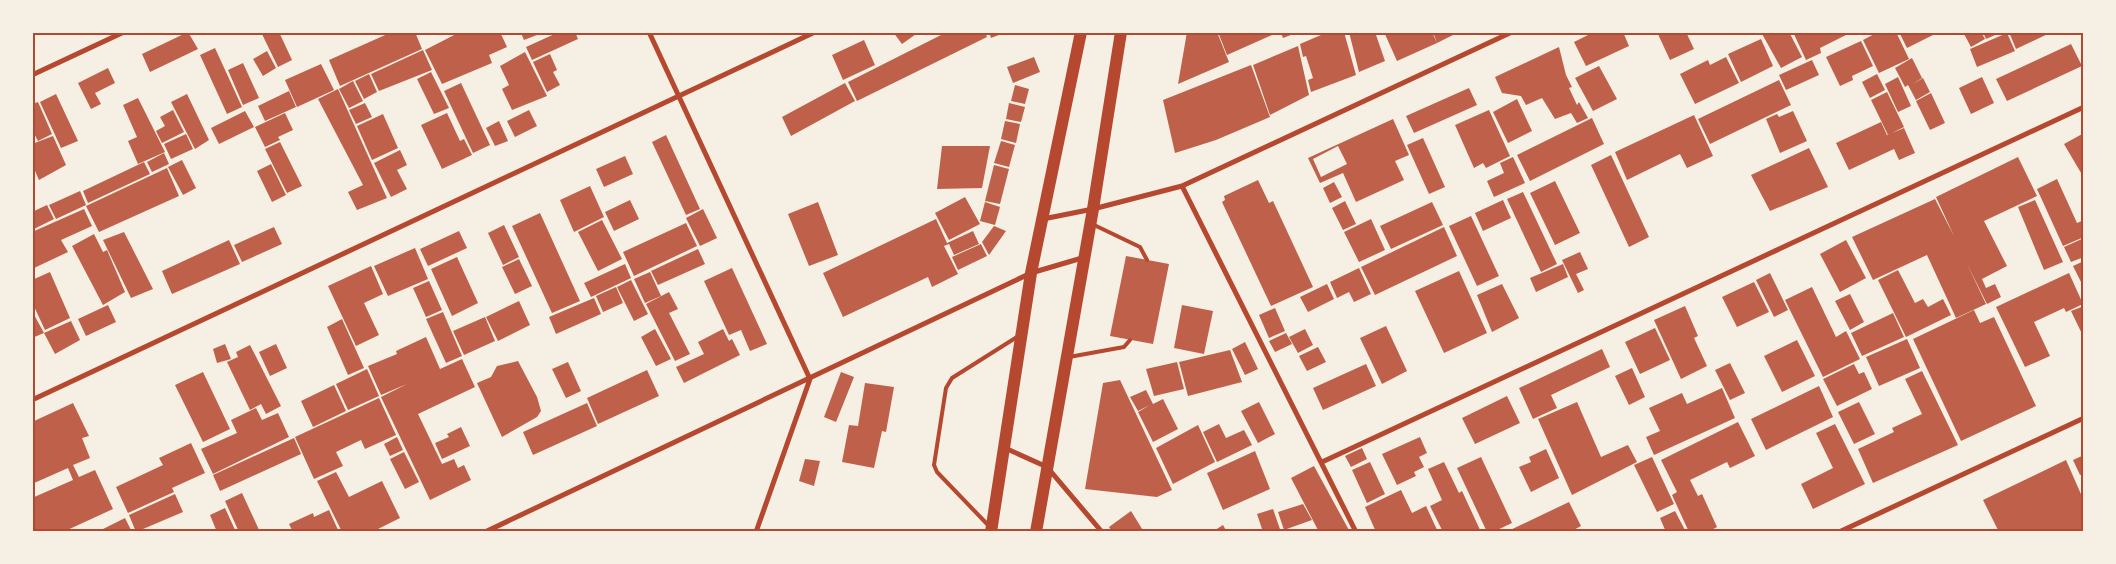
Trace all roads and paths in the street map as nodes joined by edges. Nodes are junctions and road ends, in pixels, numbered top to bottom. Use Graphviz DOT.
graph roads {
  1 [pos="124,32"];
  2 [pos="649,32"];
  3 [pos="815,32"];
  4 [pos="1081,32"];
  5 [pos="1121,32"];
  6 [pos="1512,32"];
  7 [pos="32,75"];
  8 [pos="679,97"];
  9 [pos="2084,107"];
  10 [pos="1182,186"];
  11 [pos="1093,209"];
  12 [pos="1043,219"];
  13 [pos="1090,224"];
  14 [pos="1085,257"];
  15 [pos="1147,260"];
  16 [pos="1032,273"];
  17 [pos="1022,333"];
  18 [pos="1130,340"];
  19 [pos="1066,358"];
  20 [pos="810,379"];
  21 [pos="32,400"];
  22 [pos="2084,418"];
  23 [pos="1004,447"];
  24 [pos="1322,462"];
  25 [pos="1047,467"];
  26 [pos="992,530"];
  27 [pos="486,532"];
  28 [pos="756,532"];
  29 [pos="1036,532"];
  30 [pos="1102,532"];
  31 [pos="1356,532"];
  32 [pos="1839,532"];
  1 -- 7 [label="street"];
  2 -- 8 [label="street"];
  3 -- 8 [label="street"];
  4 -- 12 [label="main road"];
  5 -- 11 [label="main road"];
  6 -- 10 [label="street"];
  8 -- 20 [label="street"];
  8 -- 21 [label="street"];
  9 -- 24 [label="street"];
  10 -- 11 [label="street"];
  10 -- 24 [label="street"];
  11 -- 12 [label="street"];
  11 -- 13 [label="main road"];
  12 -- 16 [label="main road"];
  13 -- 14 [label="main road"];
  13 -- 15 [label="lane"];
  14 -- 16 [label="street"];
  14 -- 19 [label="main road"];
  16 -- 17 [label="main road"];
  16 -- 20 [label="street"];
  17 -- 23 [label="main road"];
  17 -- 26 [label="lane"];
  18 -- 19 [label="lane"];
  19 -- 25 [label="main road"];
  20 -- 27 [label="street"];
  20 -- 28 [label="street"];
  22 -- 32 [label="street"];
  23 -- 25 [label="street"];
  23 -- 26 [label="main road"];
  24 -- 31 [label="street"];
  25 -- 29 [label="main road"];
  25 -- 30 [label="street"];
}
